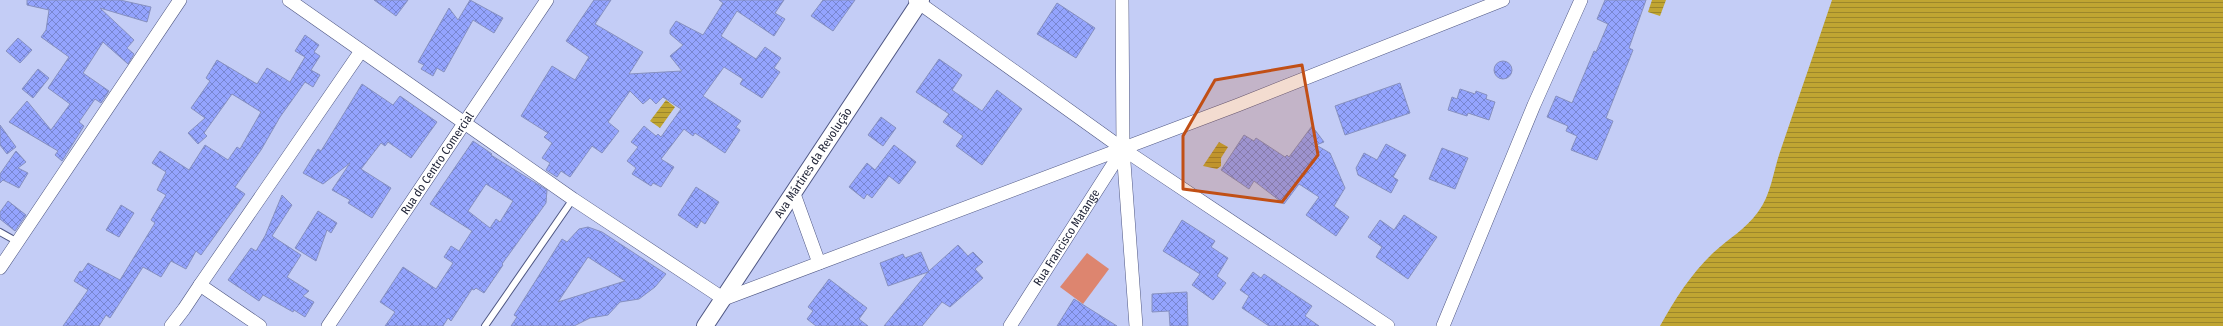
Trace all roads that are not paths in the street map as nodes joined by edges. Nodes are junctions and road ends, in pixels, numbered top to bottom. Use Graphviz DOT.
graph roads {
  1 [pos="180,0"];
  2 [pos="289,0"];
  3 [pos="546,0"];
  4 [pos="1122,0"];
  5 [pos="1503,0"];
  6 [pos="918,1"];
  7 [pos="1579,1"];
  8 [pos="361,51"];
  9 [pos="463,123"];
  10 [pos="1123,149"];
  11 [pos="794,194"];
  12 [pos="573,199"];
  13 [pos="0,232"];
  14 [pos="16,242"];
  15 [pos="819,263"];
  16 [pos="0,268"];
  17 [pos="200,285"];
  18 [pos="724,299"];
  19 [pos="171,326"];
  20 [pos="260,326"];
  21 [pos="328,326"];
  22 [pos="485,326"];
  23 [pos="705,326"];
  24 [pos="1010,326"];
  25 [pos="1136,326"];
  26 [pos="1388,326"];
  27 [pos="1443,326"];
  1 -- 14 [label="street"];
  2 -- 8 [label="street"];
  3 -- 9 [label="street, Rua do Centro Comercial"];
  4 -- 10 [label="street"];
  5 -- 10 [label="street"];
  6 -- 10 [label="street"];
  6 -- 11 [label="street, Ava Mártires da Revolução"];
  7 -- 27 [label="street"];
  8 -- 9 [label="street"];
  8 -- 17 [label="street"];
  9 -- 12 [label="street"];
  9 -- 21 [label="street, Rua do Centro Comercial"];
  10 -- 15 [label="street"];
  10 -- 24 [label="street, Rua Francisco Matange"];
  10 -- 25 [label="street"];
  10 -- 26 [label="street"];
  11 -- 15 [label="street"];
  11 -- 18 [label="street, Ava Mártires da Revolução"];
  12 -- 18 [label="street"];
  12 -- 22 [label="lane"];
  13 -- 14 [label="lane"];
  14 -- 16 [label="street"];
  15 -- 18 [label="street"];
  17 -- 19 [label="street"];
  17 -- 20 [label="street"];
  18 -- 23 [label="street, Ava Mártires da Revolução"];
}
